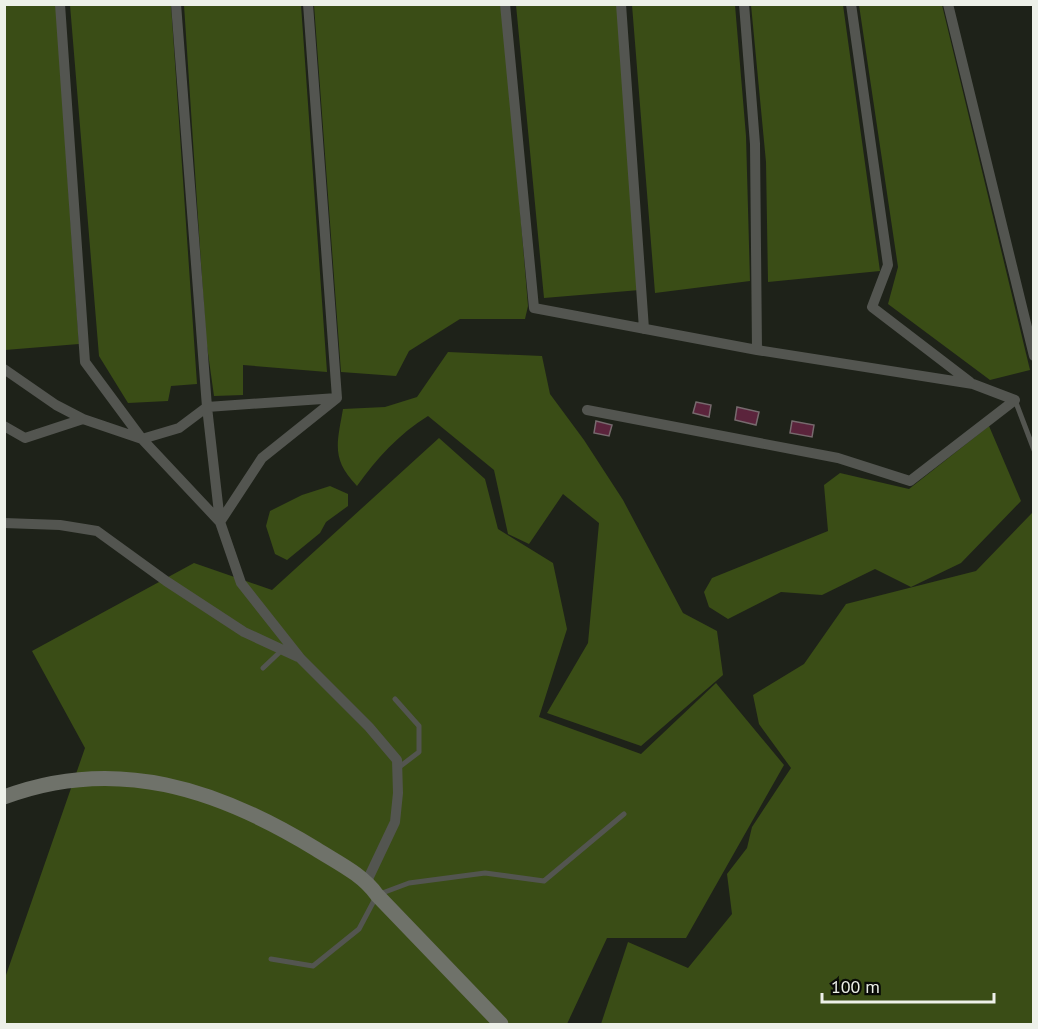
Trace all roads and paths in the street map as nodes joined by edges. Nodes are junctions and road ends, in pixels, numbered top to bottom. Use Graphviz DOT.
graph roads {
  1 [pos="60,4"];
  2 [pos="176,4"];
  3 [pos="308,4"];
  4 [pos="506,4"];
  5 [pos="621,4"];
  6 [pos="744,4"];
  7 [pos="851,4"];
  8 [pos="948,4"];
  9 [pos="644,329"];
  10 [pos="758,350"];
  11 [pos="1034,356"];
  12 [pos="4,369"];
  13 [pos="973,384"];
  14 [pos="337,398"];
  15 [pos="1015,400"];
  16 [pos="207,407"];
  17 [pos="587,410"];
  18 [pos="83,419"];
  19 [pos="4,426"];
  20 [pos="142,439"];
  21 [pos="1034,450"];
  22 [pos="220,522"];
  23 [pos="4,523"];
  24 [pos="282,650"];
  25 [pos="301,659"];
  26 [pos="263,669"];
  27 [pos="394,699"];
  28 [pos="397,770"];
  29 [pos="4,797"];
  30 [pos="624,814"];
  31 [pos="367,881"];
  32 [pos="377,895"];
  33 [pos="271,959"];
  34 [pos="501,1024"];
  1 -- 20 [label="street"];
  2 -- 16 [label="street"];
  3 -- 14 [label="street"];
  4 -- 9 [label="street"];
  5 -- 9 [label="street"];
  6 -- 10 [label="street"];
  7 -- 13 [label="street"];
  8 -- 11 [label="street"];
  9 -- 10 [label="street"];
  10 -- 13 [label="street"];
  12 -- 18 [label="street"];
  13 -- 15 [label="street"];
  14 -- 16 [label="street"];
  14 -- 22 [label="street"];
  15 -- 17 [label="street"];
  15 -- 21 [label="lane"];
  16 -- 20 [label="street"];
  16 -- 22 [label="street"];
  18 -- 19 [label="street"];
  18 -- 20 [label="street"];
  20 -- 22 [label="street"];
  22 -- 25 [label="street"];
  23 -- 24 [label="street"];
  24 -- 25 [label="street"];
  24 -- 26 [label="lane"];
  25 -- 28 [label="street"];
  27 -- 28 [label="lane"];
  28 -- 31 [label="street"];
  29 -- 31 [label="street"];
  30 -- 32 [label="lane"];
  31 -- 32 [label="street"];
  32 -- 33 [label="lane"];
  32 -- 34 [label="street"];
}
